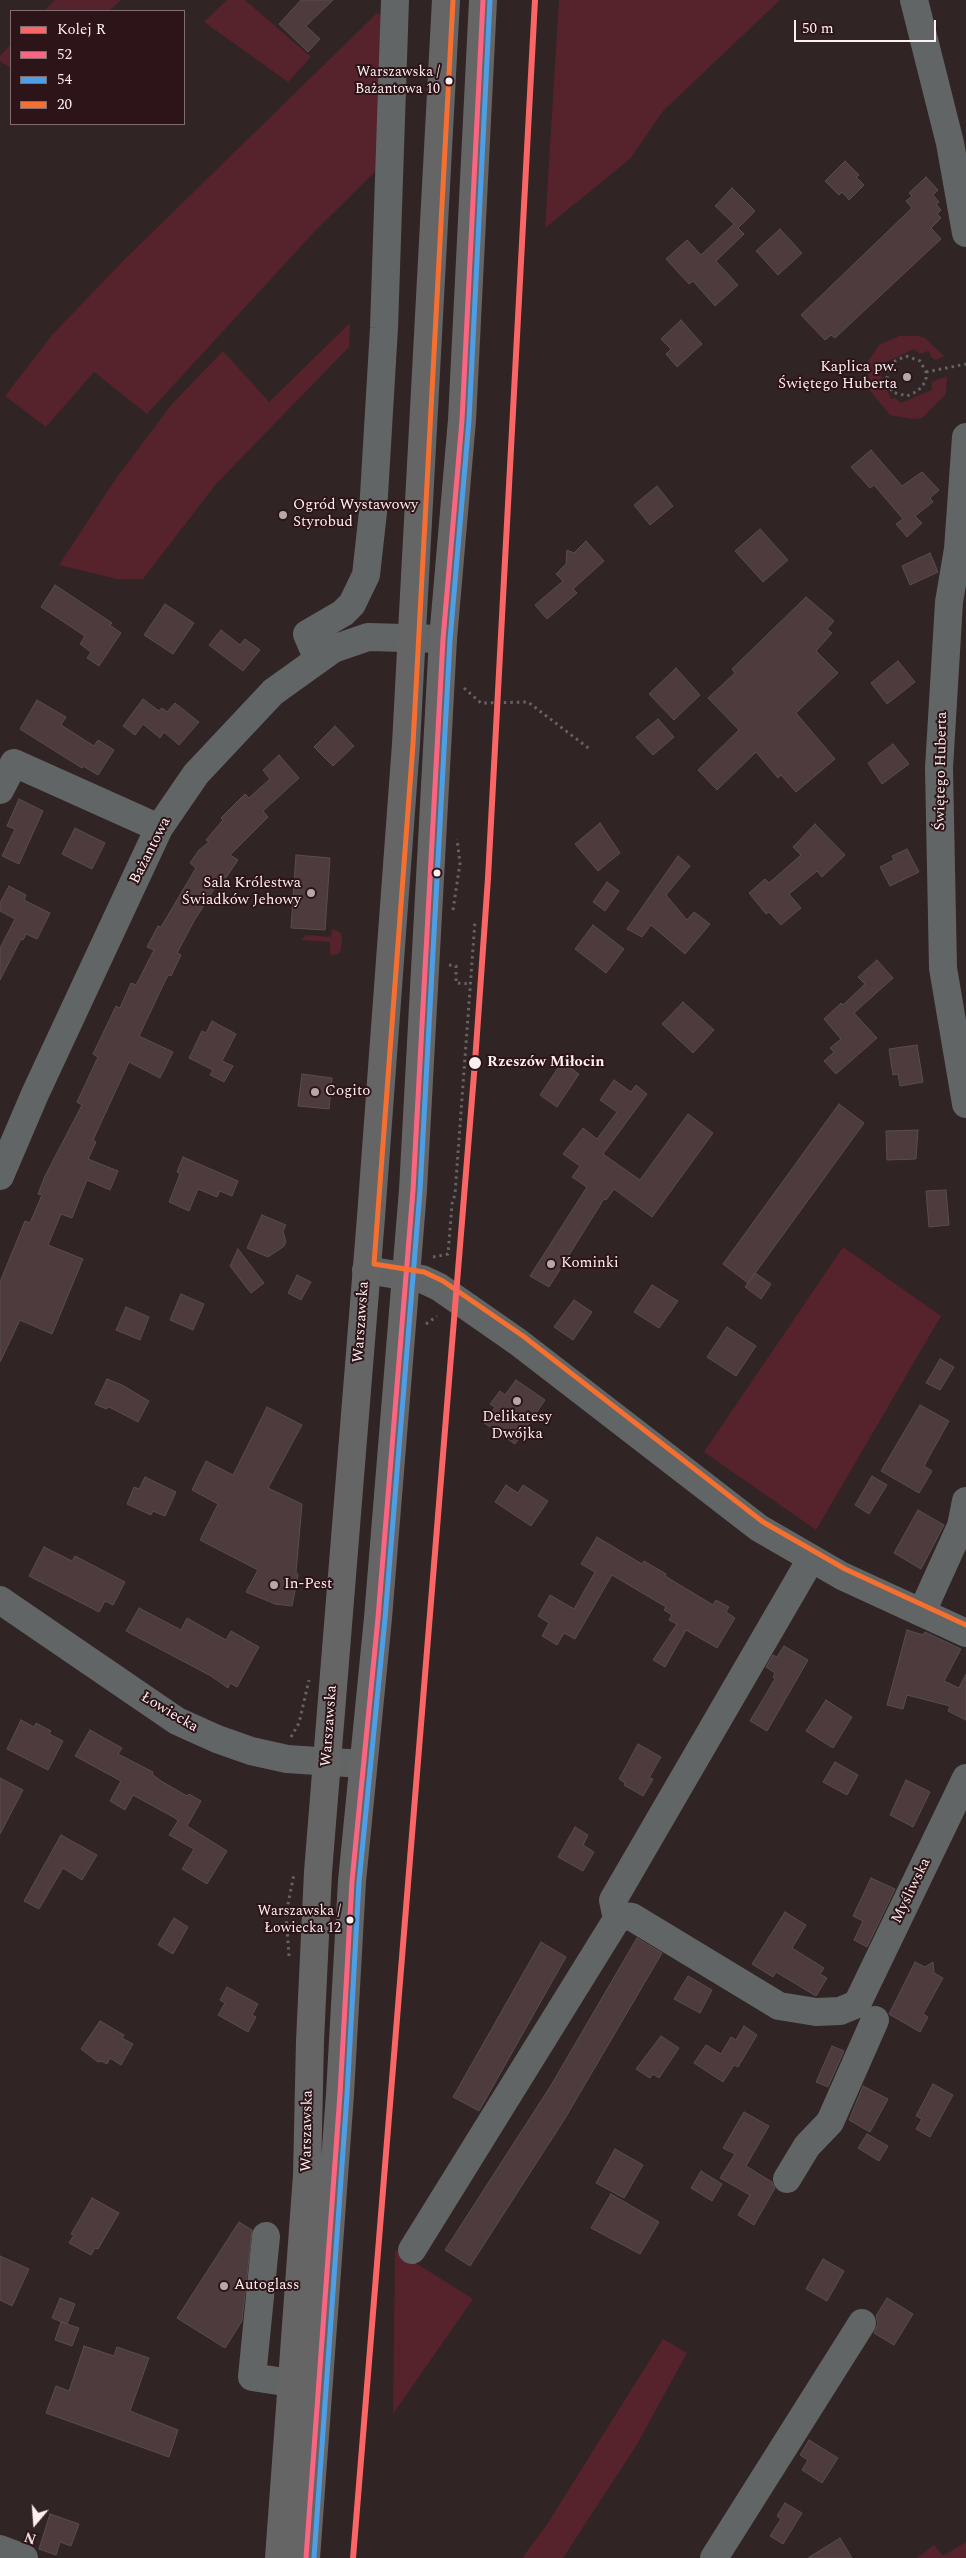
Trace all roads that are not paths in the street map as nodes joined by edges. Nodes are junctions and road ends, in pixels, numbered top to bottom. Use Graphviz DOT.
graph roads {
  1 [pos="395,0"];
  2 [pos="446,0"];
  3 [pos="482,0"];
  4 [pos="914,0"];
  5 [pos="966,233"];
  6 [pos="966,437"];
  7 [pos="412,636"];
  8 [pos="443,639"];
  9 [pos="318,660"];
  10 [pos="0,790"];
  11 [pos="159,828"];
  12 [pos="965,1086"];
  13 [pos="0,1176"];
  14 [pos="366,1270"];
  15 [pos="405,1276"];
  16 [pos="966,1501"];
  17 [pos="812,1559"];
  18 [pos="0,1600"];
  19 [pos="922,1612"];
  20 [pos="966,1633"];
  21 [pos="328,1762"];
  22 [pos="363,1764"];
  23 [pos="966,1778"];
  24 [pos="617,1919"];
  25 [pos="866,2012"];
  26 [pos="787,2179"];
  27 [pos="266,2236"];
  28 [pos="412,2250"];
  29 [pos="862,2323"];
  30 [pos="291,2383"];
  31 [pos="0,2550"];
  32 [pos="24,2558"];
  33 [pos="279,2558"];
  34 [pos="306,2558"];
  35 [pos="714,2558"];
  1 -- 9 [label="street"];
  2 -- 7 [label="main road, Warszawska"];
  3 -- 8 [label="main road, Warszawska"];
  4 -- 5 [label="street"];
  6 -- 12 [label="street, Świętego Huberta"];
  7 -- 8 [label="street, Bażantowa"];
  7 -- 9 [label="street, Bażantowa"];
  7 -- 14 [label="main road, Warszawska"];
  8 -- 15 [label="main road, Warszawska"];
  9 -- 11 [label="street, Bażantowa"];
  10 -- 11 [label="street"];
  11 -- 13 [label="street, Bażantowa"];
  14 -- 15 [label="street"];
  14 -- 21 [label="main road, Warszawska"];
  15 -- 17 [label="street"];
  15 -- 22 [label="main road, Warszawska"];
  16 -- 19 [label="street"];
  17 -- 19 [label="street"];
  17 -- 24 [label="street"];
  18 -- 21 [label="street, Łowiecka"];
  19 -- 20 [label="street"];
  21 -- 22 [label="street, Łowiecka"];
  21 -- 30 [label="main road, Warszawska"];
  22 -- 34 [label="main road, Warszawska"];
  23 -- 25 [label="street, Myśliwska"];
  24 -- 25 [label="street"];
  24 -- 28 [label="street"];
  25 -- 26 [label="street, Myśliwska"];
  27 -- 30 [label="street"];
  29 -- 35 [label="street"];
  30 -- 33 [label="main road, Warszawska"];
  31 -- 32 [label="street"];
}
